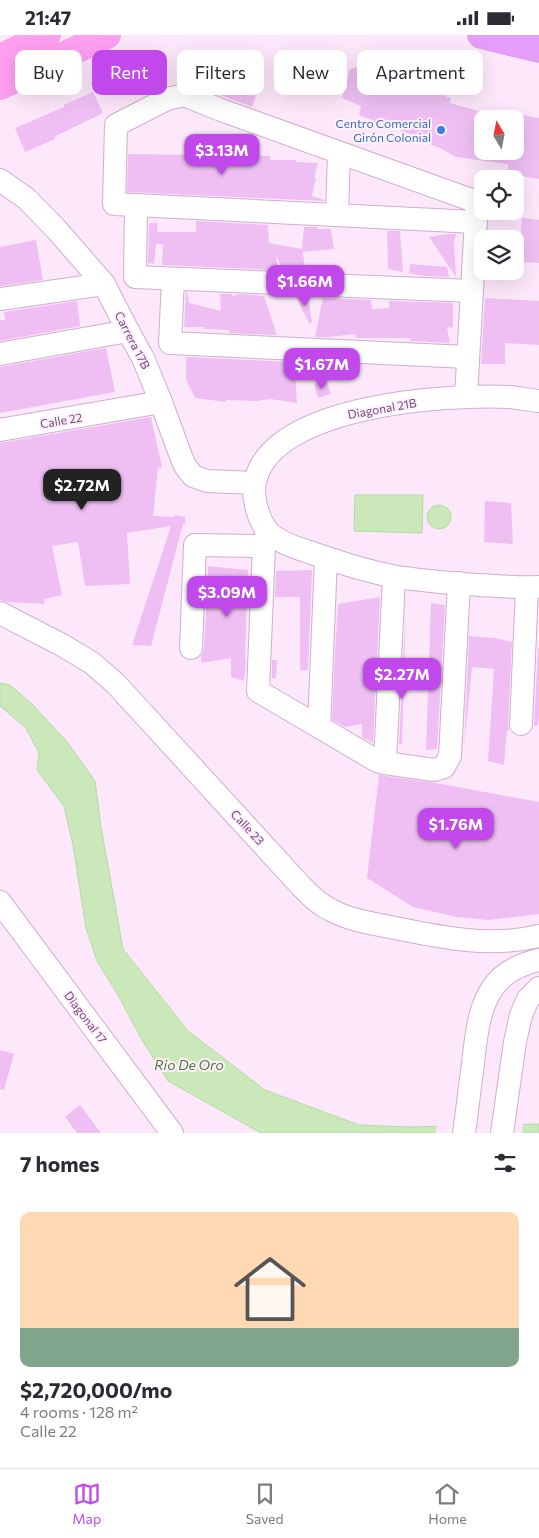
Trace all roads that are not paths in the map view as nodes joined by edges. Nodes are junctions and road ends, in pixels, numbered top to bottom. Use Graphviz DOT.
graph roads {
  1 [pos="47,35"];
  2 [pos="106,35"];
  3 [pos="481,35"];
  4 [pos="539,49"];
  5 [pos="0,58"];
  6 [pos="0,86"];
  7 [pos="339,153"];
  8 [pos="0,180"];
  9 [pos="136,205"];
  10 [pos="337,215"];
  11 [pos="475,222"];
  12 [pos="173,279"];
  13 [pos="104,284"];
  14 [pos="471,291"];
  15 [pos="0,299"];
  16 [pos="128,331"];
  17 [pos="0,354"];
  18 [pos="467,357"];
  19 [pos="152,378"];
  20 [pos="466,397"];
  21 [pos="539,401"];
  22 [pos="162,402"];
  23 [pos="122,409"];
  24 [pos="0,430"];
  25 [pos="254,483"];
  26 [pos="265,538"];
  27 [pos="326,558"];
  28 [pos="394,577"];
  29 [pos="459,583"];
  30 [pos="533,587"];
  31 [pos="0,613"];
  32 [pos="191,648"];
  33 [pos="521,724"];
  34 [pos="319,727"];
  35 [pos="385,763"];
  36 [pos="0,902"];
  37 [pos="539,936"];
  38 [pos="539,960"];
  39 [pos="539,988"];
  40 [pos="172,1133"];
  41 [pos="464,1133"];
  42 [pos="502,1133"];
  1 -- 5 [label="main road"];
  2 -- 6 [label="main road"];
  3 -- 4 [label="highway"];
  7 -- 9 [label="street"];
  7 -- 10 [label="street"];
  7 -- 11 [label="street"];
  8 -- 13 [label="street, Carrera 17B"];
  9 -- 10 [label="street"];
  9 -- 12 [label="street"];
  10 -- 11 [label="street"];
  11 -- 14 [label="street"];
  12 -- 14 [label="street"];
  12 -- 18 [label="street"];
  13 -- 15 [label="street"];
  13 -- 16 [label="street, Carrera 17B"];
  14 -- 18 [label="street"];
  16 -- 17 [label="street"];
  16 -- 19 [label="street, Carrera 17B"];
  18 -- 20 [label="street"];
  19 -- 22 [label="street, Carrera 17B"];
  19 -- 23 [label="street"];
  20 -- 21 [label="street, Diagonal 21B"];
  20 -- 25 [label="street, Diagonal 21B"];
  22 -- 23 [label="street, Calle 22"];
  22 -- 25 [label="street, Carrera 17B"];
  23 -- 24 [label="street, Calle 22"];
  25 -- 26 [label="street"];
  26 -- 27 [label="street"];
  26 -- 32 [label="street"];
  26 -- 34 [label="street"];
  27 -- 28 [label="street"];
  27 -- 34 [label="street"];
  28 -- 29 [label="street"];
  28 -- 35 [label="street"];
  29 -- 30 [label="street"];
  29 -- 35 [label="street"];
  30 -- 33 [label="street"];
  31 -- 37 [label="street, Calle 23"];
  34 -- 35 [label="street"];
  36 -- 40 [label="street, Diagonal 17"];
  38 -- 41 [label="street"];
  39 -- 42 [label="street"];
}
